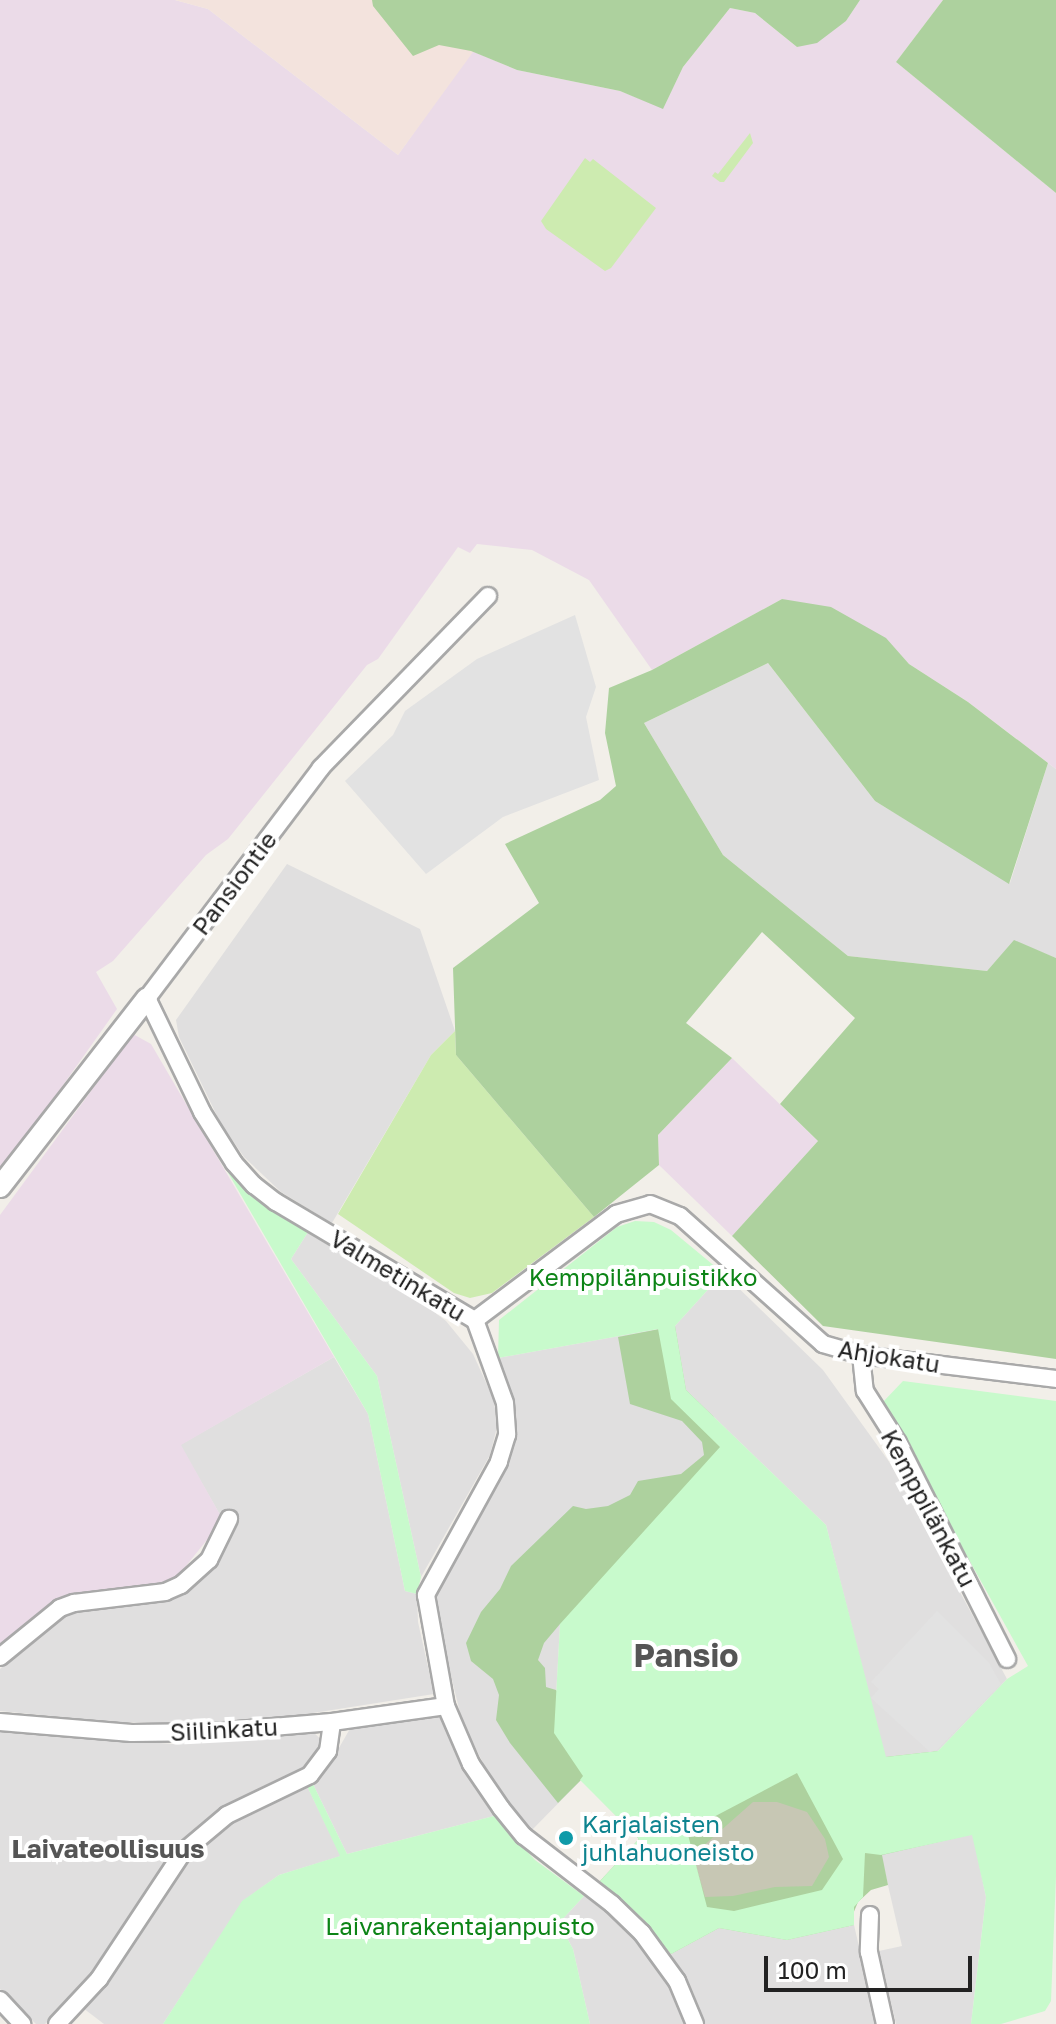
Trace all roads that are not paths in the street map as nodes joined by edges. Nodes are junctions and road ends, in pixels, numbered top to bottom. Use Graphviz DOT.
graph roads {
  1 [pos="488,596"];
  2 [pos="147,998"];
  3 [pos="0,1187"];
  4 [pos="475,1320"];
  5 [pos="861,1355"];
  6 [pos="1056,1379"];
  7 [pos="229,1519"];
  8 [pos="0,1657"];
  9 [pos="1007,1659"];
  10 [pos="446,1706"];
  11 [pos="0,1722"];
  12 [pos="332,1722"];
  13 [pos="870,1915"];
  14 [pos="0,2000"];
  15 [pos="22,2024"];
  16 [pos="57,2024"];
  17 [pos="695,2024"];
  18 [pos="885,2024"];
  1 -- 2 [label="street, Pansiontie"];
  2 -- 3 [label="street, Pansiontie"];
  2 -- 4 [label="street, Valmetinkatu"];
  4 -- 5 [label="street, Ahjokatu"];
  4 -- 10 [label="street, Valmetinkatu"];
  5 -- 6 [label="street, Ahjokatu"];
  5 -- 9 [label="street, Kemppilänkatu"];
  7 -- 8 [label="street"];
  10 -- 12 [label="street, Siilinkatu"];
  10 -- 17 [label="street, Valmetinkatu"];
  11 -- 12 [label="street, Siilinkatu"];
  12 -- 16 [label="street"];
  13 -- 18 [label="street"];
  14 -- 15 [label="street"];
}
